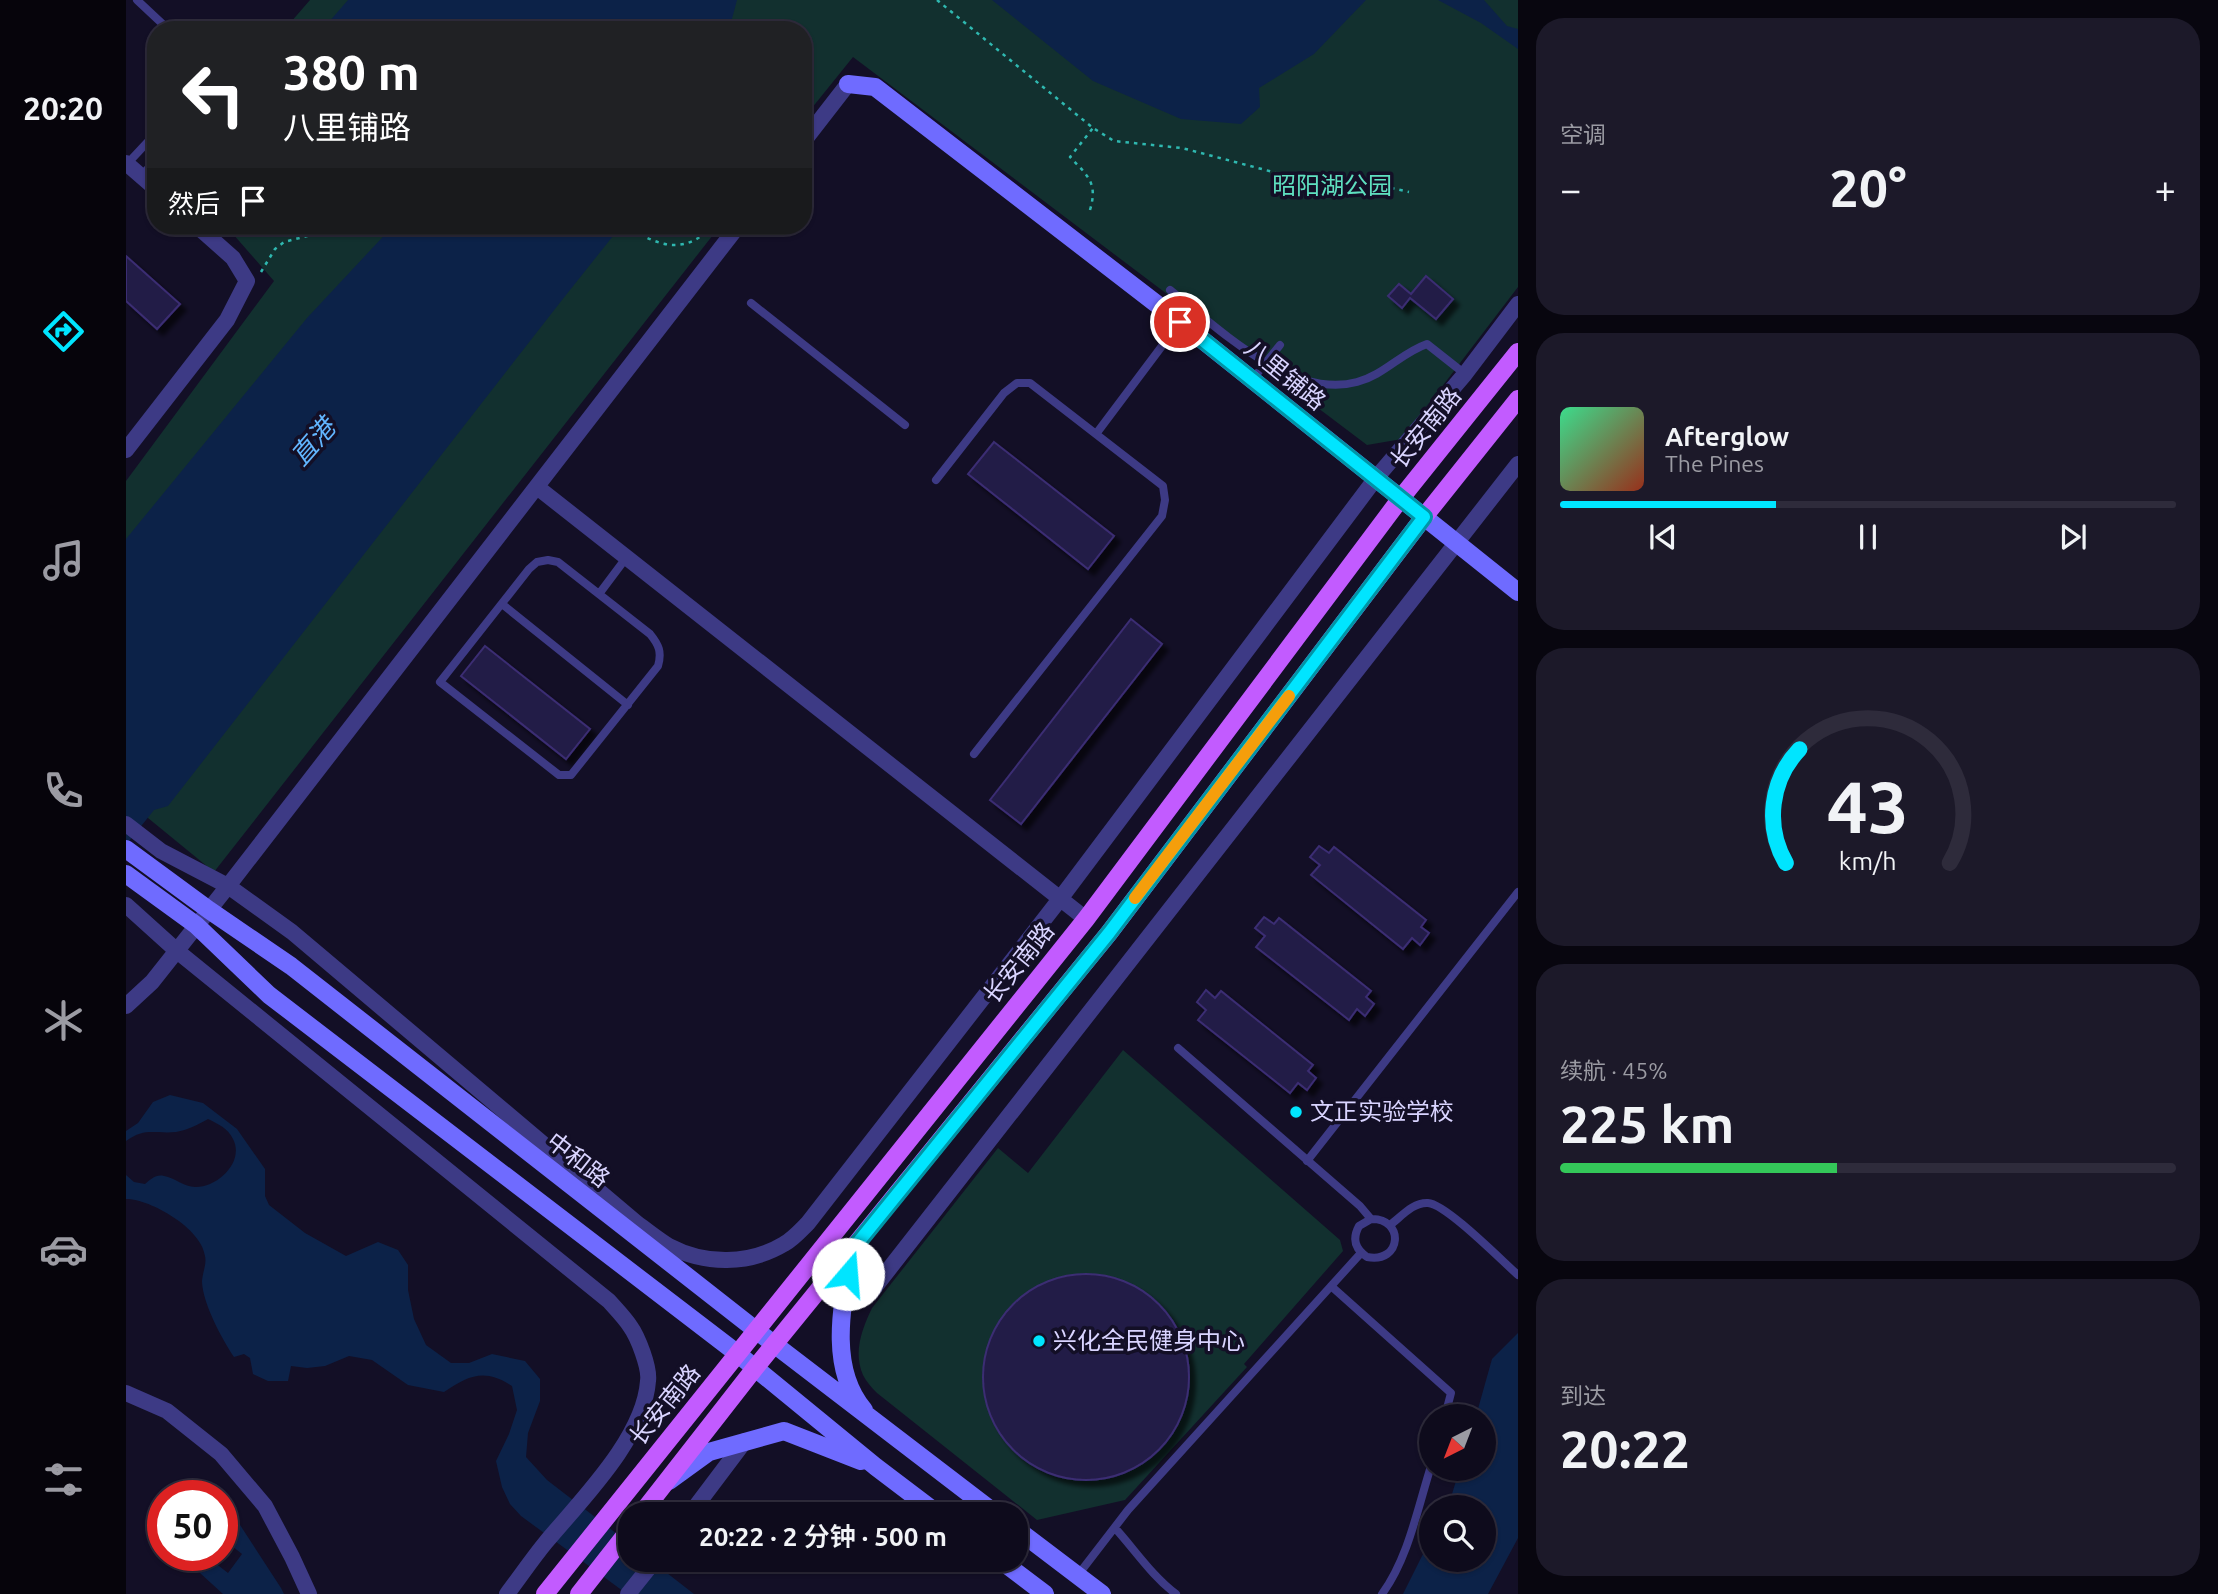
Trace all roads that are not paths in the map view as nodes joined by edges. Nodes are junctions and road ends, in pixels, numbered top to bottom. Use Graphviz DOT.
graph roads {
  1 [pos="137,0"];
  2 [pos="159,21"];
  3 [pos="848,83"];
  4 [pos="812,130"];
  5 [pos="147,142"];
  6 [pos="126,163"];
  7 [pos="147,170"];
  8 [pos="141,176"];
  9 [pos="147,181"];
  10 [pos="207,235"];
  11 [pos="731,235"];
  12 [pos="1170,290"];
  13 [pos="751,303"];
  14 [pos="1518,303"];
  15 [pos="1180,322"];
  16 [pos="1280,345"];
  17 [pos="1518,352"];
  18 [pos="1267,362"];
  19 [pos="1465,374"];
  20 [pos="1252,380"];
  21 [pos="1518,399"];
  22 [pos="905,425"];
  23 [pos="1096,434"];
  24 [pos="126,450"];
  25 [pos="1518,464"];
  26 [pos="1376,478"];
  27 [pos="936,480"];
  28 [pos="537,487"];
  29 [pos="1401,498"];
  30 [pos="1424,517"];
  31 [pos="1457,542"];
  32 [pos="626,558"];
  33 [pos="1518,592"];
  34 [pos="599,594"];
  35 [pos="502,604"];
  36 [pos="628,705"];
  37 [pos="974,754"];
  38 [pos="126,824"];
  39 [pos="126,849"];
  40 [pos="128,876"];
  41 [pos="228,886"];
  42 [pos="1518,892"];
  43 [pos="1060,900"];
  44 [pos="126,905"];
  45 [pos="209,910"];
  46 [pos="1086,919"];
  47 [pos="196,925"];
  48 [pos="177,951"];
  49 [pos="126,1006"];
  50 [pos="1178,1048"];
  51 [pos="1307,1161"];
  52 [pos="1371,1219"];
  53 [pos="1390,1225"];
  54 [pos="852,1250"];
  55 [pos="1361,1253"];
  56 [pos="1518,1275"];
  57 [pos="1331,1286"];
  58 [pos="871,1292"];
  59 [pos="757,1331"];
  60 [pos="774,1345"];
  61 [pos="737,1354"];
  62 [pos="755,1368"];
  63 [pos="126,1393"];
  64 [pos="1448,1404"];
  65 [pos="875,1423"];
  66 [pos="745,1441"];
  67 [pos="876,1467"];
  68 [pos="1426,1481"];
  69 [pos="661,1488"];
  70 [pos="650,1502"];
  71 [pos="699,1502"];
  72 [pos="922,1502"];
  73 [pos="980,1502"];
  74 [pos="1115,1528"];
  75 [pos="1028,1538"];
  76 [pos="618,1544"];
  77 [pos="646,1572"];
  78 [pos="1016,1572"];
  79 [pos="1078,1576"];
  80 [pos="309,1594"];
  81 [pos="507,1594"];
  82 [pos="545,1594"];
  83 [pos="579,1594"];
  84 [pos="628,1594"];
  85 [pos="1045,1594"];
  86 [pos="1102,1594"];
  87 [pos="1175,1594"];
  88 [pos="1382,1594"];
  1 -- 2 [label="lane"];
  3 -- 4 [label="street"];
  3 -- 15 [label="main road, 八里铺路"];
  5 -- 6 [label="lane"];
  6 -- 8 [label="street"];
  7 -- 8 [label="lane"];
  8 -- 9 [label="street"];
  10 -- 24 [label="street"];
  11 -- 28 [label="street"];
  12 -- 18 [label="lane"];
  13 -- 22 [label="lane"];
  14 -- 19 [label="street"];
  15 -- 20 [label="main road, 八里铺路"];
  15 -- 23 [label="lane"];
  16 -- 18 [label="lane"];
  17 -- 29 [label="main road, 长安南路"];
  18 -- 19 [label="lane"];
  18 -- 20 [label="lane"];
  19 -- 26 [label="street"];
  20 -- 26 [label="main road, 八里铺路"];
  21 -- 30 [label="main road, 长安南路"];
  23 -- 27 [label="lane"];
  23 -- 37 [label="lane"];
  25 -- 31 [label="street"];
  26 -- 29 [label="main road, 八里铺路"];
  26 -- 43 [label="street"];
  28 -- 32 [label="street"];
  28 -- 41 [label="street"];
  29 -- 30 [label="main road, 八里铺路"];
  29 -- 46 [label="main road, 长安南路"];
  30 -- 31 [label="main road, 八里铺路"];
  30 -- 54 [label="main road, 长安南路"];
  31 -- 33 [label="main road, 八里铺路"];
  31 -- 58 [label="street"];
  32 -- 34 [label="lane"];
  32 -- 43 [label="street"];
  34 -- 35 [label="lane"];
  34 -- 36 [label="lane"];
  35 -- 36 [label="lane"];
  35 -- 36 [label="lane"];
  38 -- 41 [label="street"];
  39 -- 45 [label="main road, 中和路"];
  40 -- 47 [label="main road"];
  41 -- 43 [label="street"];
  41 -- 45 [label="street"];
  42 -- 51 [label="lane"];
  43 -- 46 [label="street"];
  44 -- 48 [label="street"];
  45 -- 47 [label="street"];
  45 -- 59 [label="main road, 中和路"];
  46 -- 59 [label="main road, 长安南路"];
  47 -- 48 [label="street"];
  47 -- 61 [label="main road"];
  48 -- 49 [label="street"];
  48 -- 81 [label="street"];
  50 -- 51 [label="lane"];
  51 -- 52 [label="lane"];
  52 -- 53 [label="lane"];
  52 -- 55 [label="lane"];
  53 -- 55 [label="lane"];
  53 -- 56 [label="lane"];
  54 -- 60 [label="main road, 长安南路"];
  54 -- 65 [label="main road"];
  55 -- 57 [label="lane"];
  57 -- 64 [label="lane"];
  57 -- 74 [label="lane"];
  59 -- 60 [label="main road, 中和路"];
  59 -- 61 [label="main road, 长安南路"];
  60 -- 62 [label="main road, 长安南路"];
  60 -- 65 [label="main road, 中和路"];
  61 -- 62 [label="main road"];
  61 -- 82 [label="main road, 长安南路"];
  62 -- 67 [label="main road"];
  62 -- 69 [label="main road, 长安南路"];
  63 -- 80 [label="street"];
  65 -- 73 [label="main road, 中和路"];
  66 -- 67 [label="main road"];
  66 -- 69 [label="main road"];
  66 -- 71 [label="street"];
  67 -- 72 [label="main road"];
  68 -- 88 [label="lane"];
  69 -- 70 [label="main road, 长安南路"];
  74 -- 79 [label="lane"];
  74 -- 87 [label="lane"];
  75 -- 79 [label="main road"];
  76 -- 83 [label="main road"];
  77 -- 84 [label="street"];
  78 -- 85 [label="main road"];
  79 -- 86 [label="main road"];
}
